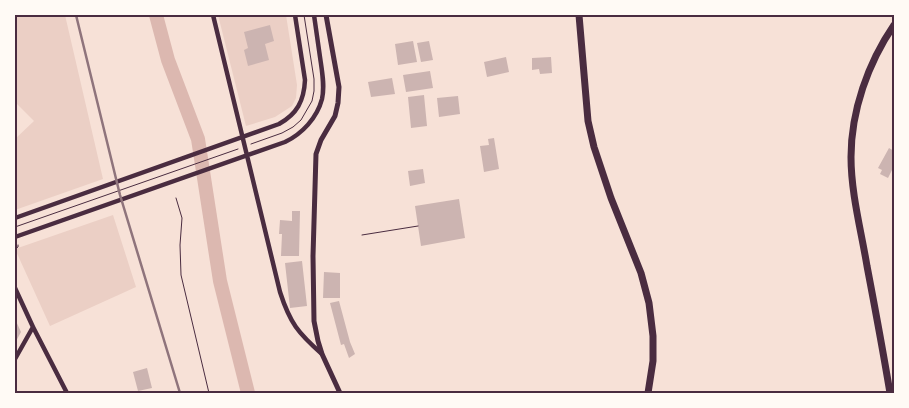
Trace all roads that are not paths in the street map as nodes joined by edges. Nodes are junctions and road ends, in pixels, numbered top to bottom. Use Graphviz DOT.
graph roads {
  1 [pos="213,15"];
  2 [pos="295,15"];
  3 [pos="314,15"];
  4 [pos="326,15"];
  5 [pos="579,15"];
  6 [pos="894,25"];
  7 [pos="894,34"];
  8 [pos="881,47"];
  9 [pos="15,218"];
  10 [pos="15,237"];
  11 [pos="15,288"];
  12 [pos="33,326"];
  13 [pos="322,354"];
  14 [pos="15,359"];
  15 [pos="67,393"];
  16 [pos="340,393"];
  17 [pos="648,393"];
  18 [pos="890,393"];
  1 -- 13 [label="street"];
  2 -- 9 [label="street"];
  3 -- 10 [label="street"];
  4 -- 13 [label="street"];
  5 -- 17 [label="main road"];
  6 -- 8 [label="main road"];
  7 -- 8 [label="main road"];
  8 -- 18 [label="main road"];
  11 -- 12 [label="street"];
  12 -- 14 [label="street"];
  12 -- 15 [label="street"];
  13 -- 16 [label="street"];
}
